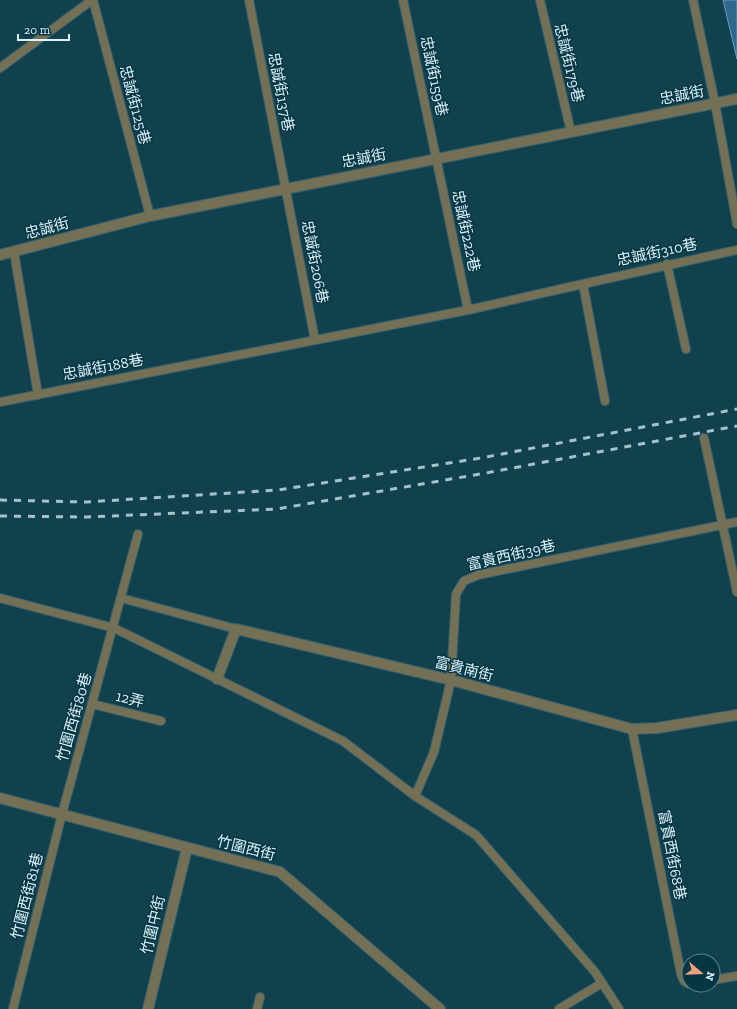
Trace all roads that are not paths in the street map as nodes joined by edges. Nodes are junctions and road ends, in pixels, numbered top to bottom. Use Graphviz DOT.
graph roads {
  1 [pos="93,0"];
  2 [pos="249,0"];
  3 [pos="403,0"];
  4 [pos="540,0"];
  5 [pos="693,0"];
  6 [pos="0,68"];
  7 [pos="737,99"];
  8 [pos="715,103"];
  9 [pos="571,132"];
  10 [pos="437,158"];
  11 [pos="286,188"];
  12 [pos="150,216"];
  13 [pos="737,224"];
  14 [pos="737,250"];
  15 [pos="14,252"];
  16 [pos="0,255"];
  17 [pos="667,264"];
  18 [pos="583,284"];
  19 [pos="468,310"];
  20 [pos="316,340"];
  21 [pos="686,349"];
  22 [pos="38,394"];
  23 [pos="605,401"];
  24 [pos="0,402"];
  25 [pos="704,438"];
  26 [pos="737,522"];
  27 [pos="722,525"];
  28 [pos="138,534"];
  29 [pos="737,592"];
  30 [pos="0,598"];
  31 [pos="121,598"];
  32 [pos="114,628"];
  33 [pos="236,629"];
  34 [pos="217,678"];
  35 [pos="452,680"];
  36 [pos="92,704"];
  37 [pos="737,715"];
  38 [pos="161,721"];
  39 [pos="632,729"];
  40 [pos="415,796"];
  41 [pos="0,798"];
  42 [pos="62,814"];
  43 [pos="187,848"];
  44 [pos="681,974"];
  45 [pos="737,976"];
  46 [pos="721,979"];
  47 [pos="602,984"];
  48 [pos="260,997"];
  49 [pos="13,1009"];
  50 [pos="148,1009"];
  51 [pos="258,1009"];
  52 [pos="440,1009"];
  53 [pos="559,1009"];
  54 [pos="619,1009"];
  1 -- 6 [label="lane"];
  1 -- 12 [label="lane, 忠誠街125巷"];
  2 -- 11 [label="lane, 忠誠街137巷"];
  3 -- 10 [label="lane, 忠誠街159巷"];
  4 -- 9 [label="lane, 忠誠街179巷"];
  5 -- 8 [label="lane"];
  7 -- 8 [label="street, 忠誠街"];
  8 -- 9 [label="street, 忠誠街"];
  8 -- 13 [label="lane"];
  9 -- 10 [label="street, 忠誠街"];
  10 -- 11 [label="street, 忠誠街"];
  10 -- 19 [label="lane, 忠誠街222巷"];
  11 -- 12 [label="street, 忠誠街"];
  11 -- 20 [label="lane, 忠誠街206巷"];
  12 -- 15 [label="street, 忠誠街"];
  14 -- 17 [label="lane, 忠誠街310巷"];
  15 -- 16 [label="street, 忠誠街"];
  15 -- 22 [label="lane"];
  17 -- 18 [label="lane, 忠誠街310巷"];
  17 -- 21 [label="lane"];
  18 -- 19 [label="lane, 忠誠街310巷"];
  18 -- 23 [label="lane"];
  19 -- 20 [label="lane, 忠誠街188巷"];
  20 -- 22 [label="lane, 忠誠街188巷"];
  22 -- 24 [label="lane, 忠誠街188巷"];
  25 -- 27 [label="lane"];
  26 -- 27 [label="lane, 富貴西街39巷"];
  27 -- 29 [label="lane"];
  27 -- 35 [label="lane, 富貴西街39巷"];
  28 -- 31 [label="lane, 竹圍西街80巷"];
  30 -- 32 [label="lane"];
  31 -- 32 [label="lane, 竹圍西街80巷"];
  31 -- 33 [label="lane"];
  32 -- 34 [label="lane"];
  32 -- 36 [label="lane, 竹圍西街80巷"];
  33 -- 34 [label="street"];
  33 -- 35 [label="street, 富貴南街"];
  34 -- 40 [label="lane"];
  35 -- 39 [label="street, 富貴南街"];
  35 -- 40 [label="lane, 富貴西街39巷"];
  36 -- 38 [label="lane, 12弄"];
  36 -- 42 [label="lane, 竹圍西街80巷"];
  37 -- 39 [label="street, 富貴南街"];
  39 -- 44 [label="lane, 富貴西街68巷"];
  40 -- 47 [label="lane"];
  41 -- 42 [label="street, 竹圍西街"];
  42 -- 43 [label="street, 竹圍西街"];
  42 -- 49 [label="lane, 竹圍西街81巷"];
  43 -- 50 [label="street, 竹圍中街"];
  43 -- 52 [label="street, 竹圍西街"];
  45 -- 46 [label="lane"];
  47 -- 53 [label="lane"];
  47 -- 54 [label="lane"];
  48 -- 51 [label="lane"];
}
